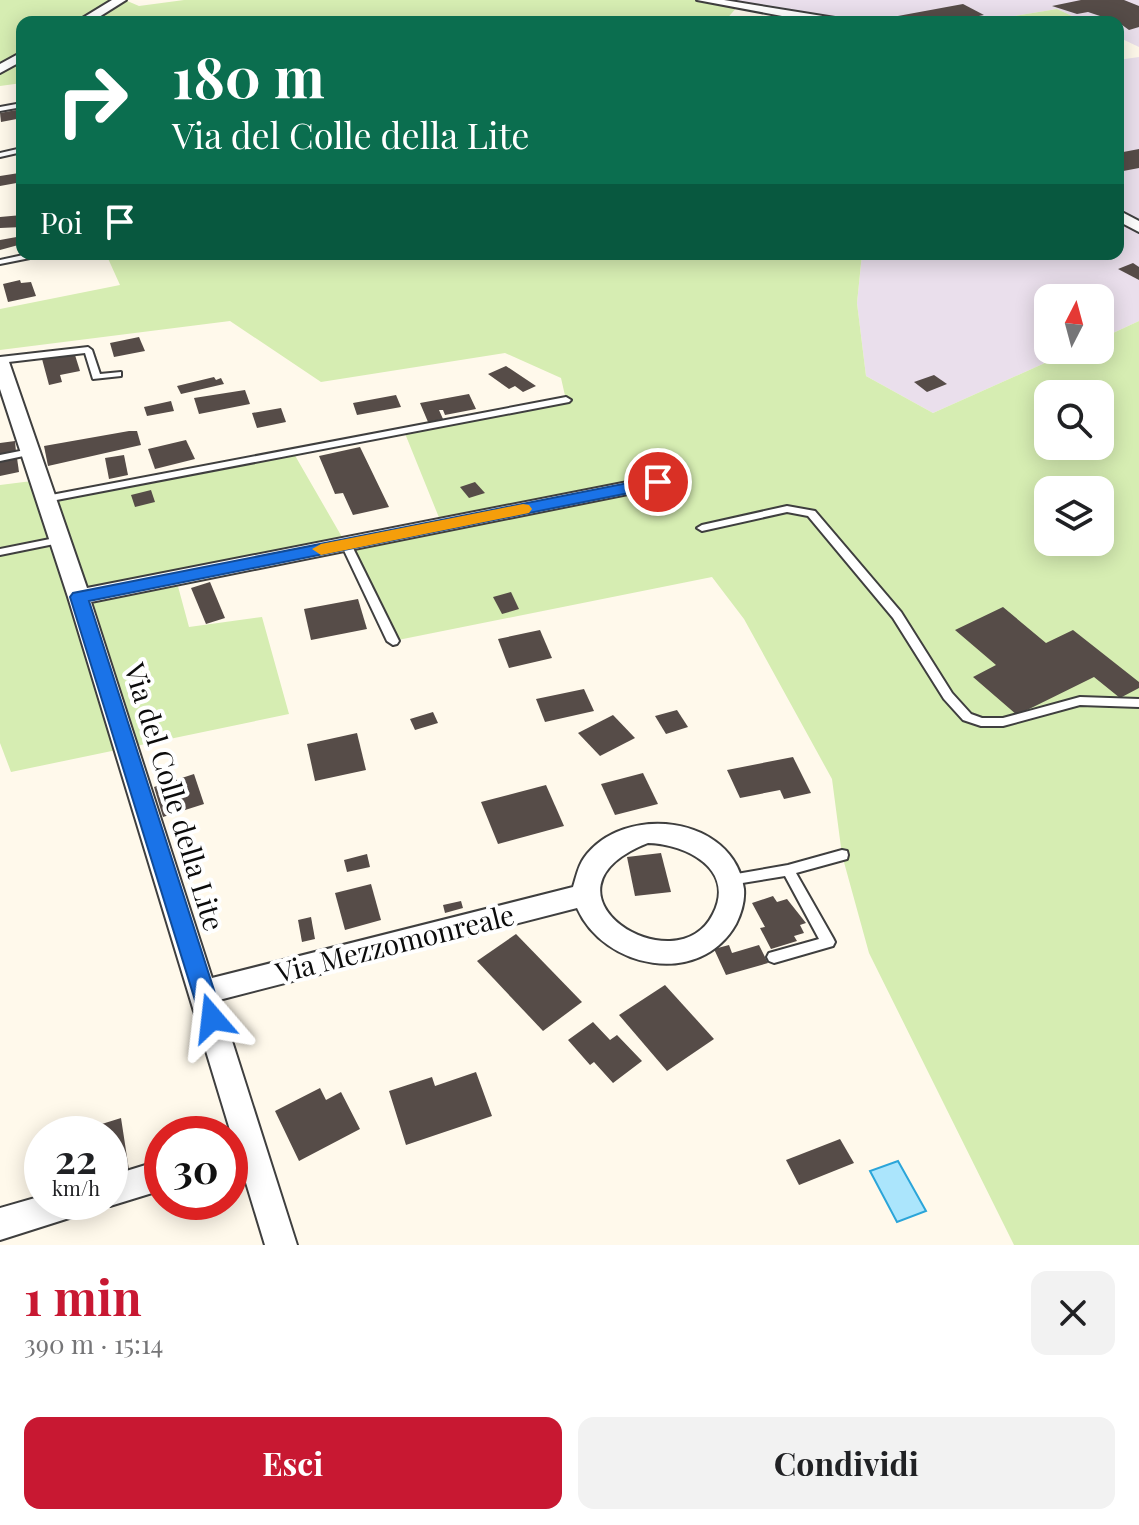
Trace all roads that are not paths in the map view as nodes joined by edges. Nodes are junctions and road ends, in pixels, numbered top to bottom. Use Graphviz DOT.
graph roads {
  1 [pos="120,0"];
  2 [pos="703,0"];
  3 [pos="92,16"];
  4 [pos="799,16"];
  5 [pos="0,361"];
  6 [pos="118,374"];
  7 [pos="566,400"];
  8 [pos="30,452"];
  9 [pos="0,458"];
  10 [pos="658,482"];
  11 [pos="46,499"];
  12 [pos="702,528"];
  13 [pos="60,540"];
  14 [pos="346,544"];
  15 [pos="0,552"];
  16 [pos="79,597"];
  17 [pos="393,641"];
  18 [pos="1139,703"];
  19 [pos="842,855"];
  20 [pos="788,870"];
  21 [pos="730,880"];
  22 [pos="586,895"];
  23 [pos="774,957"];
  24 [pos="204,992"];
  25 [pos="233,1116"];
  26 [pos="248,1167"];
  27 [pos="24,1217"];
  28 [pos="0,1224"];
  29 [pos="281,1245"];
  1 -- 3 [label="street"];
  2 -- 4 [label="street"];
  5 -- 6 [label="lane"];
  5 -- 8 [label="street, Via del Colle della Lite"];
  7 -- 11 [label="lane"];
  8 -- 9 [label="lane"];
  8 -- 11 [label="street, Via del Colle della Lite"];
  10 -- 14 [label="street"];
  11 -- 13 [label="street, Via del Colle della Lite"];
  12 -- 18 [label="lane"];
  13 -- 15 [label="lane"];
  13 -- 16 [label="street, Via del Colle della Lite"];
  14 -- 16 [label="street"];
  14 -- 17 [label="lane"];
  16 -- 24 [label="street, Via del Colle della Lite"];
  19 -- 20 [label="lane"];
  20 -- 21 [label="lane"];
  20 -- 23 [label="lane"];
  21 -- 22 [label="street"];
  21 -- 22 [label="street"];
  22 -- 24 [label="street, Via Mezzomonreale"];
  24 -- 25 [label="street, Via del Colle della Lite"];
  26 -- 29 [label="street, Via del Colle della Lite"];
  27 -- 28 [label="street"];
}
